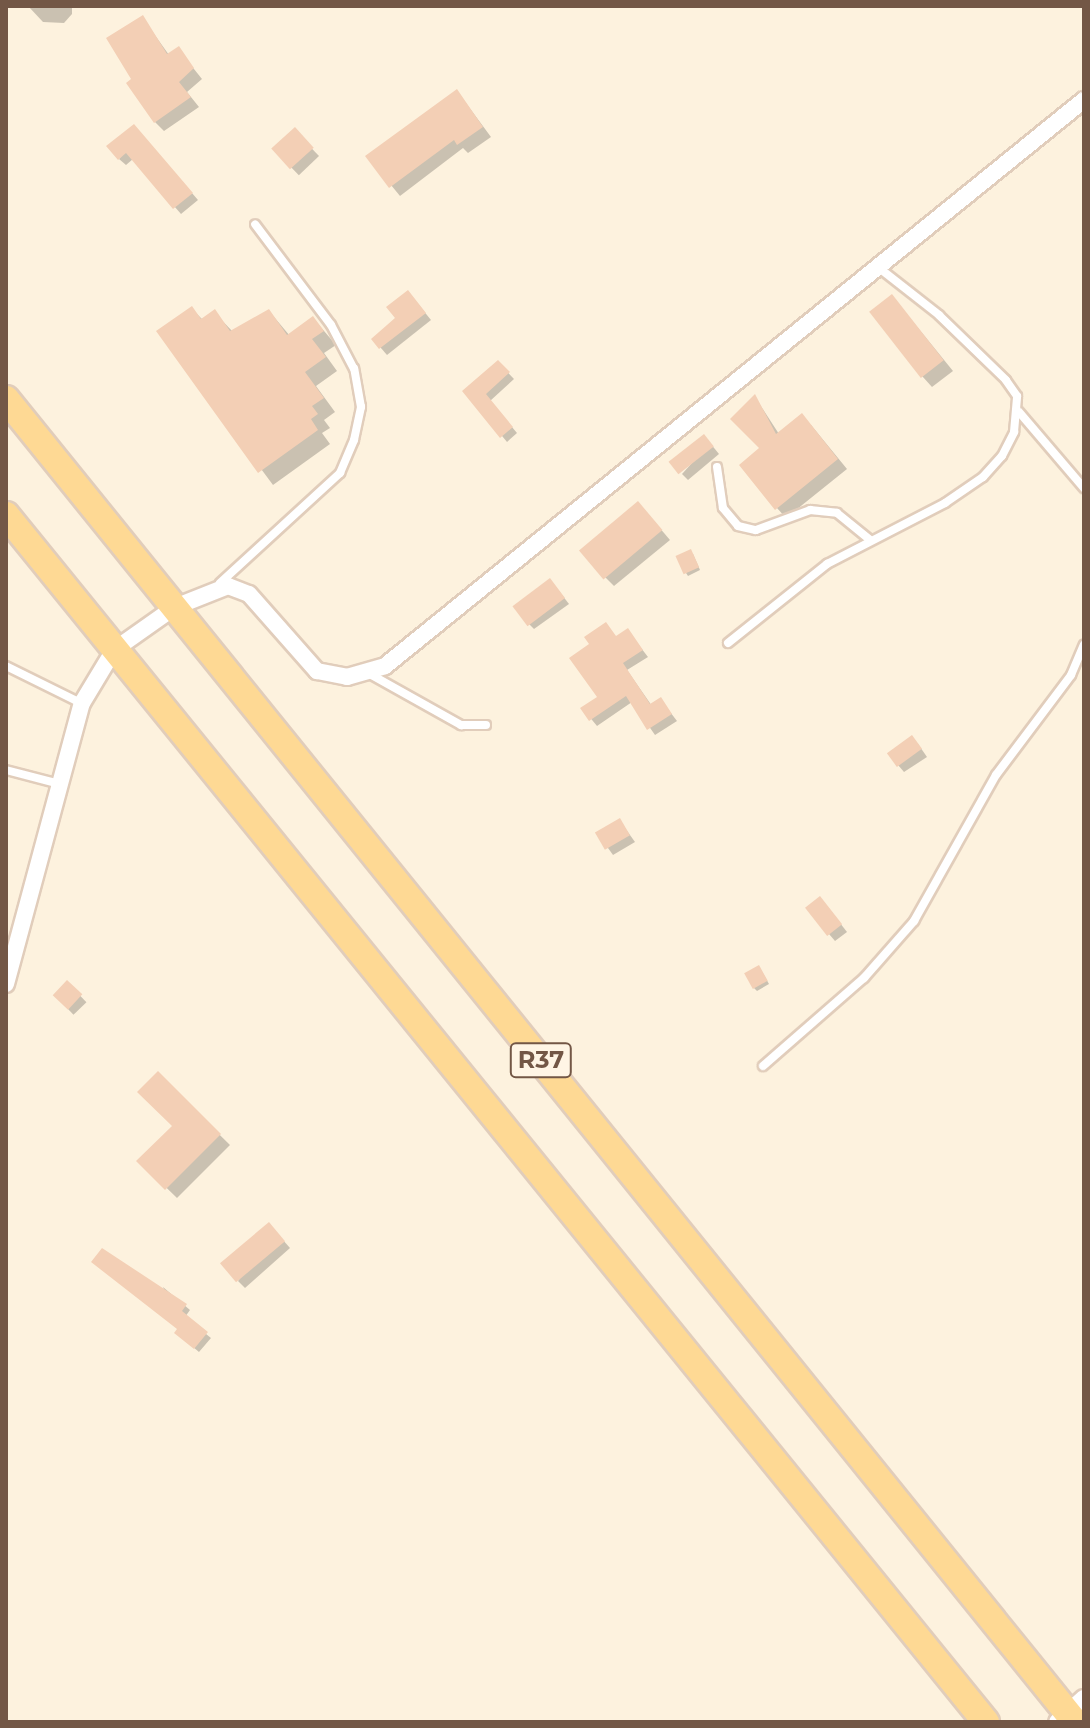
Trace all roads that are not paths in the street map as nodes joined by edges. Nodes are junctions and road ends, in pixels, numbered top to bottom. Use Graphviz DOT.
graph roads {
  1 [pos="1084,100"];
  2 [pos="255,224"];
  3 [pos="878,267"];
  4 [pos="6,399"];
  5 [pos="1019,412"];
  6 [pos="717,467"];
  7 [pos="1084,488"];
  8 [pos="6,515"];
  9 [pos="869,539"];
  10 [pos="217,587"];
  11 [pos="175,607"];
  12 [pos="728,643"];
  13 [pos="1084,645"];
  14 [pos="114,650"];
  15 [pos="6,666"];
  16 [pos="368,673"];
  17 [pos="82,703"];
  18 [pos="486,725"];
  19 [pos="6,770"];
  20 [pos="60,784"];
  21 [pos="6,984"];
  22 [pos="763,1066"];
  23 [pos="1071,1714"];
  24 [pos="986,1722"];
  1 -- 3 [label="street"];
  2 -- 10 [label="lane"];
  3 -- 5 [label="lane"];
  3 -- 16 [label="street"];
  4 -- 11 [label="main road, R37"];
  5 -- 7 [label="lane"];
  5 -- 9 [label="lane"];
  6 -- 9 [label="lane"];
  8 -- 14 [label="main road, R37"];
  9 -- 12 [label="lane"];
  10 -- 11 [label="street"];
  10 -- 16 [label="street"];
  11 -- 14 [label="street"];
  11 -- 23 [label="main road, R37"];
  13 -- 22 [label="lane"];
  14 -- 17 [label="street"];
  14 -- 24 [label="main road, R37"];
  15 -- 17 [label="lane"];
  16 -- 18 [label="lane"];
  17 -- 20 [label="street"];
  19 -- 20 [label="lane"];
  20 -- 21 [label="street"];
}
